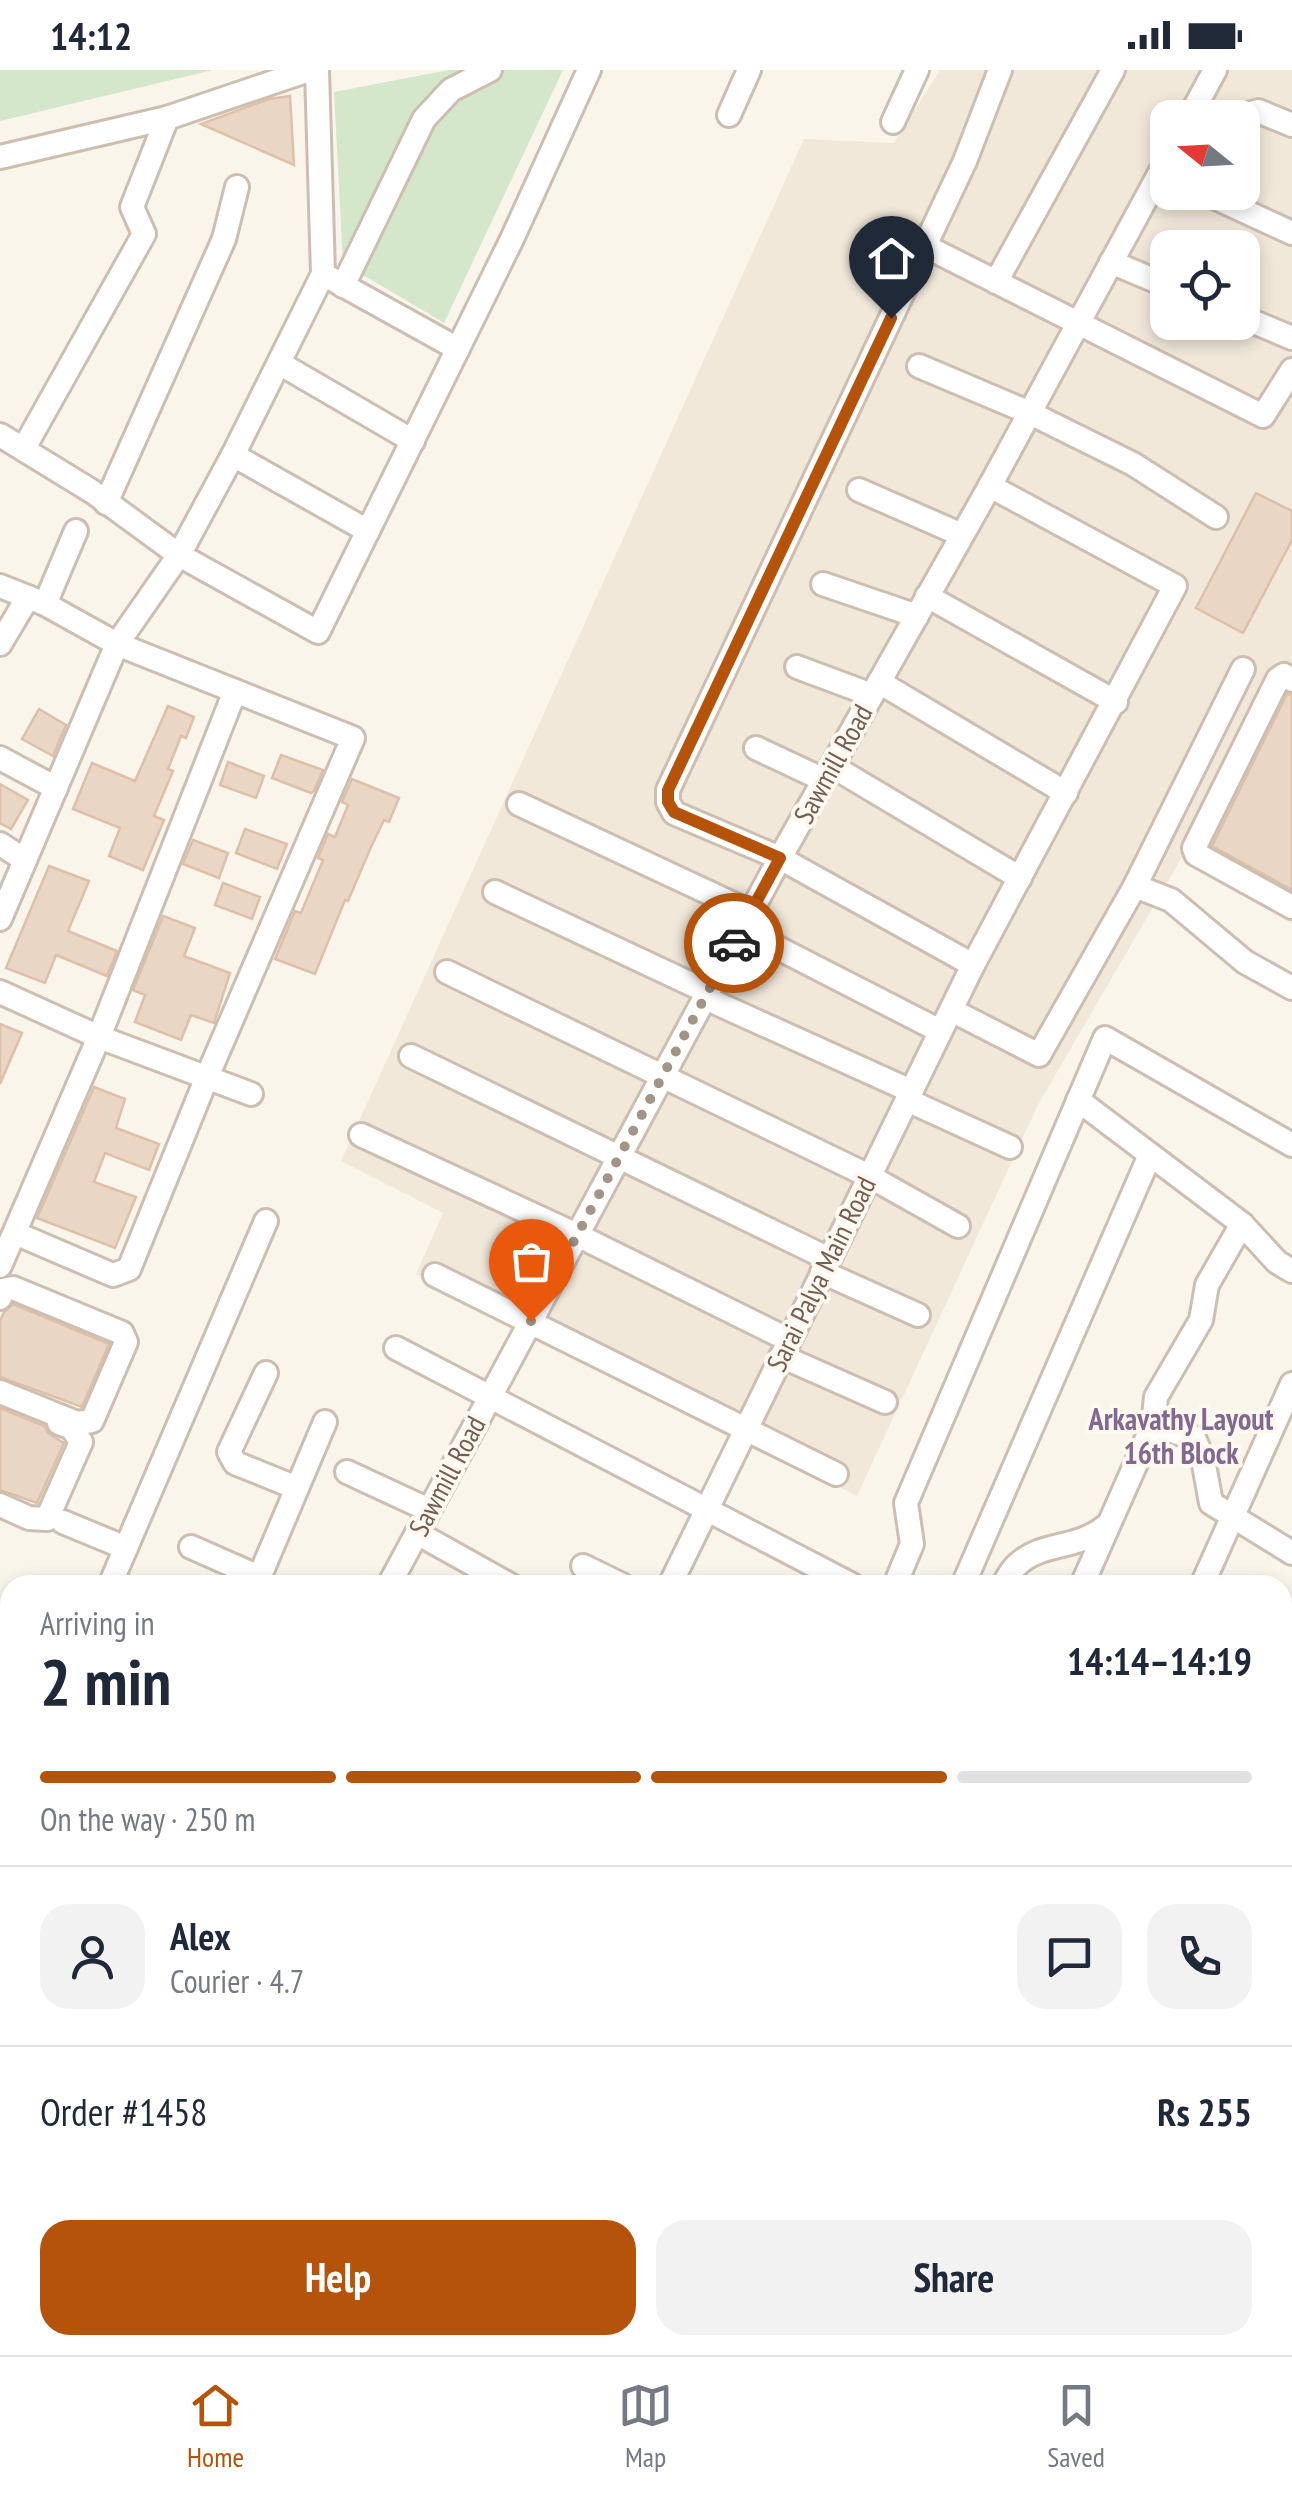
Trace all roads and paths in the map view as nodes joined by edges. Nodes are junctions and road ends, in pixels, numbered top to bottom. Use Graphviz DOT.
graph roads {
  1 [pos="309,70"];
  2 [pos="317,70"];
  3 [pos="490,70"];
  4 [pos="589,70"];
  5 [pos="748,70"];
  6 [pos="917,70"];
  7 [pos="1000,70"];
  8 [pos="1113,70"];
  9 [pos="1215,70"];
  10 [pos="1199,100"];
  11 [pos="1260,112"];
  12 [pos="729,116"];
  13 [pos="167,118"];
  14 [pos="893,122"];
  15 [pos="1292,125"];
  16 [pos="0,157"];
  17 [pos="238,187"];
  18 [pos="1150,195"];
  19 [pos="1242,210"];
  20 [pos="1292,233"];
  21 [pos="925,246"];
  22 [pos="1111,262"];
  23 [pos="1150,278"];
  24 [pos="333,280"];
  25 [pos="996,282"];
  26 [pos="1078,323"];
  27 [pos="1260,325"];
  28 [pos="1292,338"];
  29 [pos="458,350"];
  30 [pos="279,363"];
  31 [pos="919,366"];
  32 [pos="1292,370"];
  33 [pos="1030,413"];
  34 [pos="0,435"];
  35 [pos="412,441"];
  36 [pos="24,448"];
  37 [pos="233,455"];
  38 [pos="990,486"];
  39 [pos="859,490"];
  40 [pos="106,503"];
  41 [pos="1216,517"];
  42 [pos="76,531"];
  43 [pos="368,531"];
  44 [pos="962,535"];
  45 [pos="179,555"];
  46 [pos="824,584"];
  47 [pos="0,586"];
  48 [pos="36,601"];
  49 [pos="922,606"];
  50 [pos="0,644"];
  51 [pos="116,644"];
  52 [pos="797,667"];
  53 [pos="1243,669"];
  54 [pos="1292,680"];
  55 [pos="875,688"];
  56 [pos="235,691"];
  57 [pos="1116,702"];
  58 [pos="756,748"];
  59 [pos="0,758"];
  60 [pos="828,773"];
  61 [pos="56,788"];
  62 [pos="1066,793"];
  63 [pos="519,804"];
  64 [pos="0,844"];
  65 [pos="780,858"];
  66 [pos="25,860"];
  67 [pos="1020,878"];
  68 [pos="1135,886"];
  69 [pos="495,892"];
  70 [pos="1292,907"];
  71 [pos="0,919"];
  72 [pos="746,921"];
  73 [pos="973,964"];
  74 [pos="446,972"];
  75 [pos="1292,988"];
  76 [pos="0,992"];
  77 [pos="706,995"];
  78 [pos="946,1020"];
  79 [pos="99,1036"];
  80 [pos="411,1056"];
  81 [pos="664,1074"];
  82 [pos="207,1077"];
  83 [pos="252,1094"];
  84 [pos="909,1096"];
  85 [pos="1078,1100"];
  86 [pos="361,1135"];
  87 [pos="1292,1145"];
  88 [pos="1010,1147"];
  89 [pos="1150,1155"];
  90 [pos="620,1156"];
  91 [pos="869,1176"];
  92 [pos="266,1221"];
  93 [pos="1242,1224"];
  94 [pos="958,1226"];
  95 [pos="14,1233"];
  96 [pos="577,1235"];
  97 [pos="0,1266"];
  98 [pos="826,1266"];
  99 [pos="1292,1271"];
  100 [pos="435,1275"];
  101 [pos="0,1298"];
  102 [pos="918,1315"];
  103 [pos="531,1321"];
  104 [pos="396,1348"];
  105 [pos="785,1348"];
  106 [pos="266,1373"];
  107 [pos="0,1395"];
  108 [pos="488,1397"];
  109 [pos="1289,1399"];
  110 [pos="885,1402"];
  111 [pos="325,1422"];
  112 [pos="1153,1425"];
  113 [pos="745,1427"];
  114 [pos="347,1472"];
  115 [pos="836,1474"];
  116 [pos="297,1488"];
  117 [pos="0,1506"];
  118 [pos="706,1507"];
  119 [pos="429,1510"];
  120 [pos="1232,1516"];
  121 [pos="63,1522"];
  122 [pos="1108,1524"];
  123 [pos="417,1534"];
  124 [pos="191,1547"];
  125 [pos="126,1548"];
  126 [pos="1292,1552"];
  127 [pos="583,1566"];
  128 [pos="114,1575"];
  129 [pos="245,1575"];
  130 [pos="260,1575"];
  131 [pos="394,1575"];
  132 [pos="492,1575"];
  133 [pos="601,1575"];
  134 [pos="675,1575"];
  135 [pos="833,1575"];
  136 [pos="899,1575"];
  137 [pos="968,1575"];
  138 [pos="1010,1575"];
  139 [pos="1086,1575"];
  140 [pos="1206,1575"];
  1 -- 13 [label="street"];
  2 -- 24 [label="street"];
  3 -- 24 [label="street"];
  4 -- 29 [label="street"];
  5 -- 12 [label="street"];
  6 -- 14 [label="street"];
  7 -- 21 [label="street"];
  8 -- 25 [label="street"];
  9 -- 10 [label="street"];
  11 -- 15 [label="street"];
  13 -- 16 [label="street"];
  13 -- 36 [label="street"];
  17 -- 40 [label="street"];
  18 -- 22 [label="street, Sawmill Road"];
  19 -- 20 [label="street"];
  21 -- 25 [label="street"];
  21 -- 65 [label="street"];
  22 -- 23 [label="street"];
  22 -- 26 [label="street, Sawmill Road"];
  24 -- 29 [label="street"];
  24 -- 30 [label="street"];
  25 -- 26 [label="street"];
  26 -- 32 [label="street"];
  26 -- 33 [label="street, Sawmill Road"];
  27 -- 28 [label="street"];
  29 -- 35 [label="street"];
  30 -- 35 [label="street"];
  30 -- 37 [label="street"];
  31 -- 33 [label="street"];
  33 -- 38 [label="street, Sawmill Road"];
  33 -- 41 [label="street"];
  34 -- 36 [label="street"];
  35 -- 43 [label="street"];
  36 -- 40 [label="street"];
  37 -- 43 [label="street"];
  37 -- 45 [label="street"];
  38 -- 44 [label="street, Sawmill Road"];
  38 -- 57 [label="street, Sarai Palya Main Road"];
  39 -- 44 [label="street"];
  40 -- 45 [label="street"];
  42 -- 48 [label="street"];
  43 -- 45 [label="street"];
  44 -- 49 [label="street, Sawmill Road"];
  45 -- 51 [label="street"];
  46 -- 49 [label="street"];
  47 -- 48 [label="street"];
  48 -- 50 [label="street"];
  48 -- 51 [label="street"];
  49 -- 55 [label="street, Sawmill Road"];
  49 -- 57 [label="street"];
  51 -- 56 [label="street"];
  51 -- 61 [label="street"];
  52 -- 55 [label="street"];
  53 -- 68 [label="street"];
  54 -- 70 [label="street"];
  55 -- 60 [label="street, Sawmill Road"];
  55 -- 62 [label="street"];
  56 -- 79 [label="street"];
  56 -- 82 [label="street"];
  57 -- 62 [label="street, Sarai Palya Main Road"];
  58 -- 60 [label="street"];
  59 -- 61 [label="street"];
  60 -- 65 [label="street, Sawmill Road"];
  60 -- 67 [label="street"];
  61 -- 66 [label="street"];
  62 -- 67 [label="street, Sarai Palya Main Road"];
  63 -- 72 [label="street"];
  64 -- 66 [label="street"];
  65 -- 72 [label="street, Sawmill Road"];
  65 -- 73 [label="street"];
  66 -- 71 [label="street"];
  67 -- 73 [label="street, Sarai Palya Main Road"];
  68 -- 75 [label="street"];
  68 -- 78 [label="street"];
  69 -- 77 [label="street"];
  72 -- 77 [label="street, Sawmill Road"];
  72 -- 78 [label="street"];
  73 -- 78 [label="street, Sarai Palya Main Road"];
  74 -- 81 [label="street"];
  76 -- 79 [label="street"];
  77 -- 81 [label="street, Sawmill Road"];
  77 -- 84 [label="street"];
  78 -- 84 [label="street, Sarai Palya Main Road"];
  79 -- 82 [label="street"];
  79 -- 95 [label="street"];
  80 -- 90 [label="street"];
  81 -- 90 [label="street, Sawmill Road"];
  81 -- 91 [label="street"];
  82 -- 83 [label="street"];
  82 -- 95 [label="street"];
  84 -- 88 [label="street"];
  84 -- 91 [label="street, Sarai Palya Main Road"];
  85 -- 87 [label="street"];
  85 -- 89 [label="street"];
  85 -- 136 [label="street"];
  86 -- 96 [label="street"];
  89 -- 93 [label="street"];
  89 -- 137 [label="street"];
  90 -- 96 [label="street, Sawmill Road"];
  90 -- 98 [label="street"];
  91 -- 94 [label="street"];
  91 -- 98 [label="street, Sarai Palya Main Road"];
  92 -- 125 [label="street"];
  93 -- 99 [label="street"];
  93 -- 112 [label="street"];
  95 -- 97 [label="street"];
  96 -- 103 [label="street, Sawmill Road"];
  96 -- 105 [label="street"];
  98 -- 102 [label="street"];
  98 -- 105 [label="street, Sarai Palya Main Road"];
  100 -- 103 [label="street"];
  101 -- 107 [label="street"];
  103 -- 108 [label="street, Sawmill Road"];
  103 -- 113 [label="street"];
  104 -- 108 [label="street"];
  105 -- 110 [label="street"];
  105 -- 113 [label="street, Sarai Palya Main Road"];
  106 -- 116 [label="street"];
  107 -- 117 [label="street"];
  108 -- 118 [label="street"];
  108 -- 119 [label="street, Sawmill Road"];
  109 -- 120 [label="street"];
  111 -- 116 [label="street"];
  112 -- 120 [label="street"];
  112 -- 122 [label="street"];
  113 -- 115 [label="street"];
  113 -- 118 [label="street, Sarai Palya Main Road"];
  114 -- 119 [label="street"];
  116 -- 130 [label="street"];
  118 -- 134 [label="street, Sarai Palya Main Road"];
  118 -- 135 [label="street"];
  119 -- 123 [label="street, Sawmill Road"];
  120 -- 126 [label="street"];
  120 -- 140 [label="street"];
  121 -- 125 [label="street"];
  122 -- 138 [label="street"];
  122 -- 139 [label="street"];
  123 -- 131 [label="street, Sawmill Road"];
  123 -- 132 [label="street"];
  124 -- 129 [label="street"];
  125 -- 128 [label="street"];
  127 -- 133 [label="street"];
}
